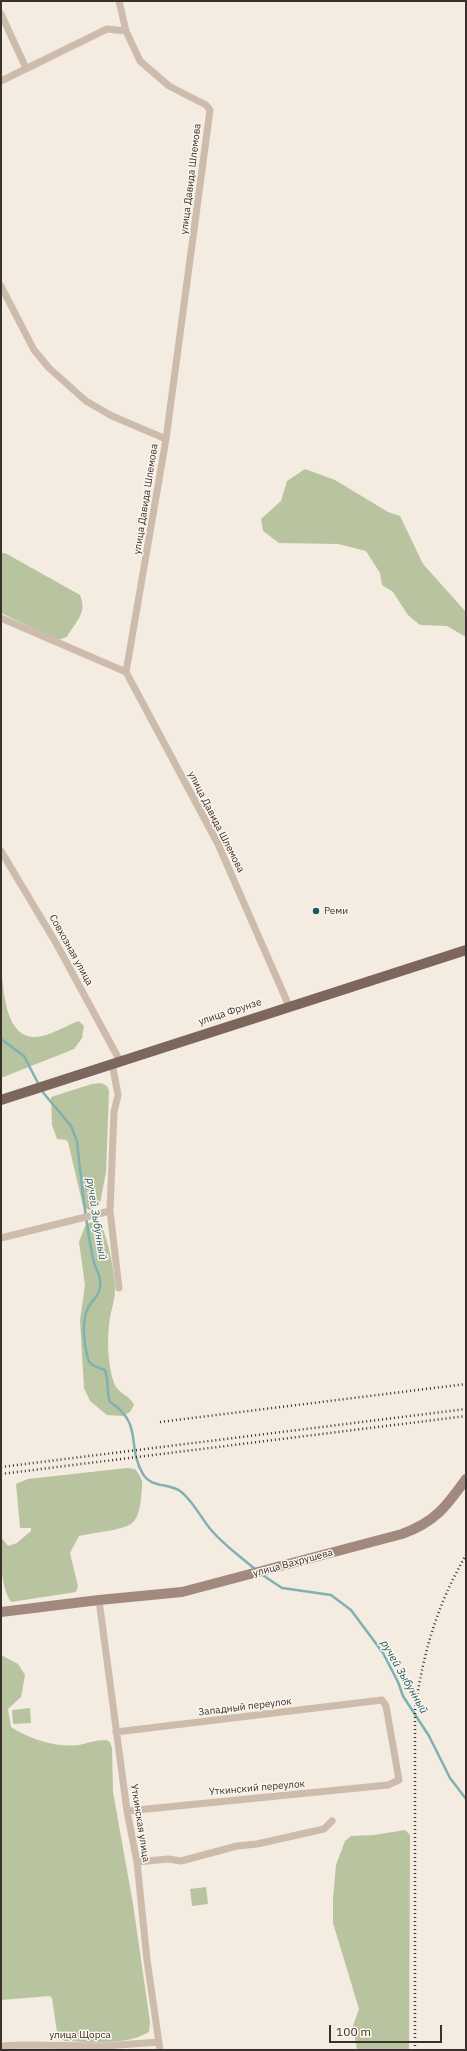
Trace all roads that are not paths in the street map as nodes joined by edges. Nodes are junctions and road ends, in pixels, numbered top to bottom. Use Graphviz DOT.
graph roads {
  1 [pos="119,1"];
  2 [pos="1,14"];
  3 [pos="126,31"];
  4 [pos="26,68"];
  5 [pos="1,81"];
  6 [pos="1,286"];
  7 [pos="166,439"];
  8 [pos="1,618"];
  9 [pos="126,672"];
  10 [pos="1,851"];
  11 [pos="466,950"];
  12 [pos="289,1006"];
  13 [pos="116,1062"];
  14 [pos="1,1100"];
  15 [pos="110,1212"];
  16 [pos="1,1238"];
  17 [pos="119,1288"];
  18 [pos="466,1479"];
  19 [pos="99,1600"];
  20 [pos="1,1612"];
  21 [pos="116,1732"];
  22 [pos="388,1785"];
  23 [pos="127,1811"];
  24 [pos="332,1821"];
  25 [pos="137,1862"];
  26 [pos="159,2042"];
  27 [pos="1,2046"];
  28 [pos="21,2047"];
  29 [pos="160,2050"];
  1 -- 3 [label="street, улица Давида Шлемова"];
  2 -- 4 [label="street"];
  3 -- 4 [label="street"];
  3 -- 7 [label="street, улица Давида Шлемова"];
  4 -- 5 [label="street"];
  6 -- 7 [label="street"];
  7 -- 9 [label="street, улица Давида Шлемова"];
  8 -- 9 [label="street"];
  9 -- 12 [label="street, улица Давида Шлемова"];
  10 -- 13 [label="street, Совхозная улица"];
  11 -- 12 [label="main road, улица Фрунзе"];
  12 -- 13 [label="main road, улица Фрунзе"];
  13 -- 14 [label="main road, улица Фрунзе"];
  13 -- 15 [label="street, Совхозная улица"];
  15 -- 16 [label="street"];
  15 -- 17 [label="street, Совхозная улица"];
  18 -- 19 [label="main road, улица Вахрушева"];
  19 -- 20 [label="main road, улица Вахрушева"];
  19 -- 21 [label="street, Уткинская улица"];
  21 -- 22 [label="street, Западный переулок"];
  21 -- 23 [label="street, Уткинская улица"];
  22 -- 23 [label="street, Уткинский переулок"];
  23 -- 25 [label="street, Уткинская улица"];
  24 -- 25 [label="street"];
  25 -- 26 [label="street, Уткинская улица"];
  26 -- 28 [label="street, улица Щорса"];
  26 -- 29 [label="street, Уткинская улица"];
  27 -- 28 [label="street, улица Щорса"];
}
